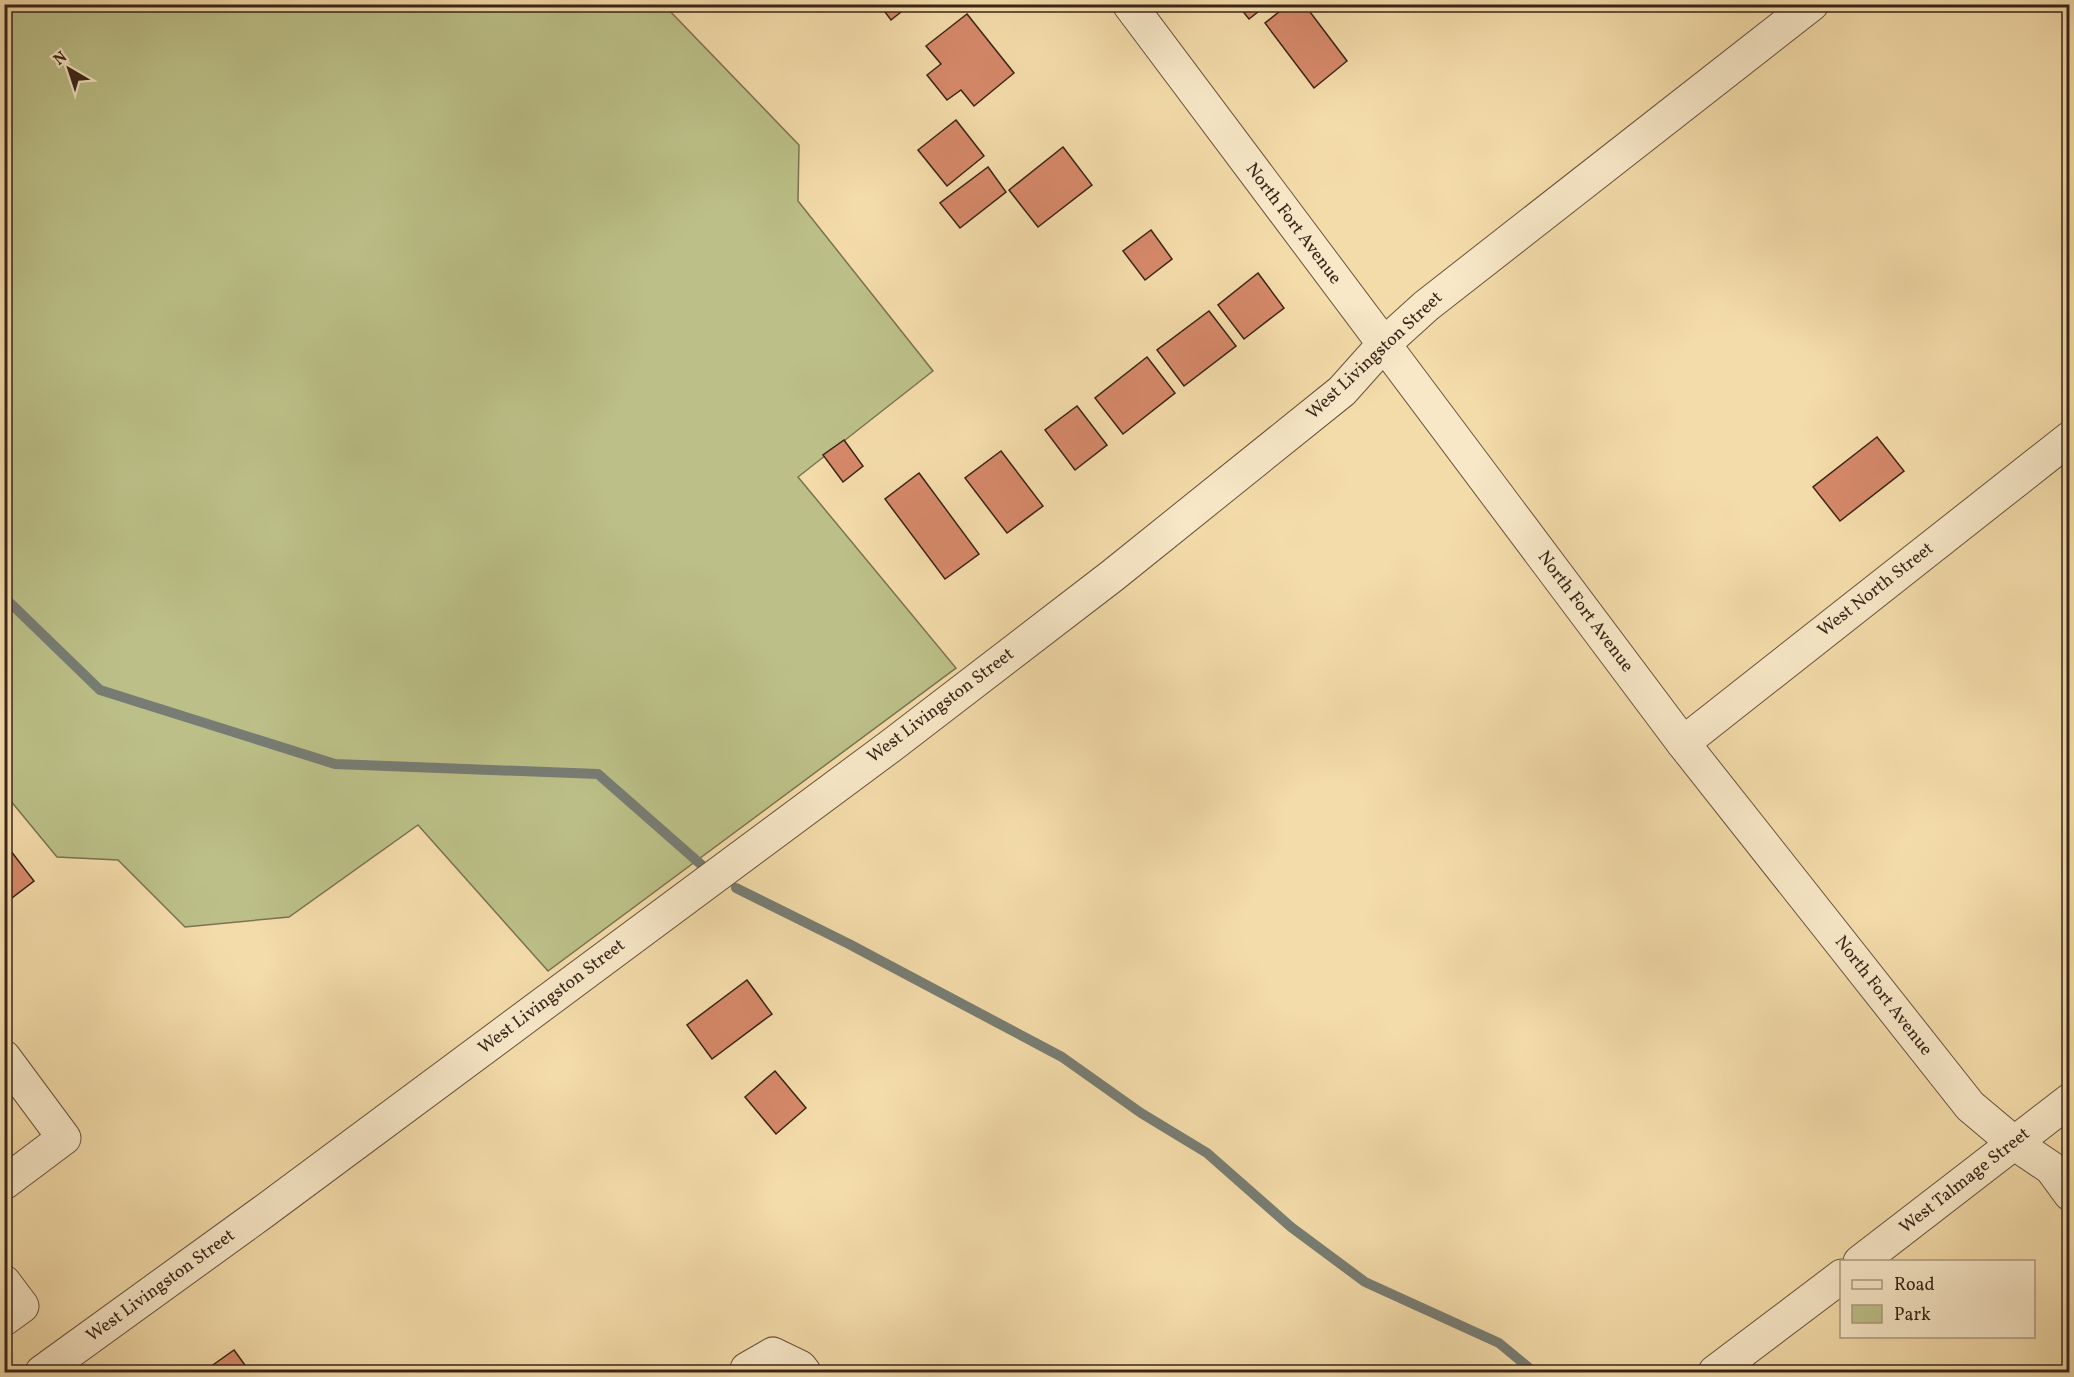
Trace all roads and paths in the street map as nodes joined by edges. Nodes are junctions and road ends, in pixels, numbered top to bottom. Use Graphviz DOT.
graph roads {
  1 [pos="1129,4"];
  2 [pos="1812,4"];
  3 [pos="1384,344"];
  4 [pos="2070,438"];
  5 [pos="1683,743"];
  6 [pos="4,1057"];
  7 [pos="2070,1101"];
  8 [pos="2014,1143"];
  9 [pos="4,1183"];
  10 [pos="2070,1194"];
  11 [pos="1863,1260"];
  12 [pos="1840,1278"];
  13 [pos="4,1282"];
  14 [pos="4,1319"];
  15 [pos="42,1372"];
  16 [pos="746,1372"];
  17 [pos="804,1372"];
  18 [pos="1715,1372"];
  1 -- 3 [label="street, North Fort Avenue"];
  2 -- 3 [label="street, West Livingston Street"];
  3 -- 5 [label="street, North Fort Avenue"];
  3 -- 15 [label="street, West Livingston Street"];
  4 -- 5 [label="street, West North Street"];
  5 -- 8 [label="street, North Fort Avenue"];
  6 -- 9 [label="street"];
  7 -- 8 [label="street, West Talmage Street"];
  8 -- 10 [label="street, North Fort Avenue"];
  8 -- 11 [label="street, West Talmage Street"];
  12 -- 18 [label="street"];
  13 -- 14 [label="street"];
  16 -- 17 [label="street"];
}
